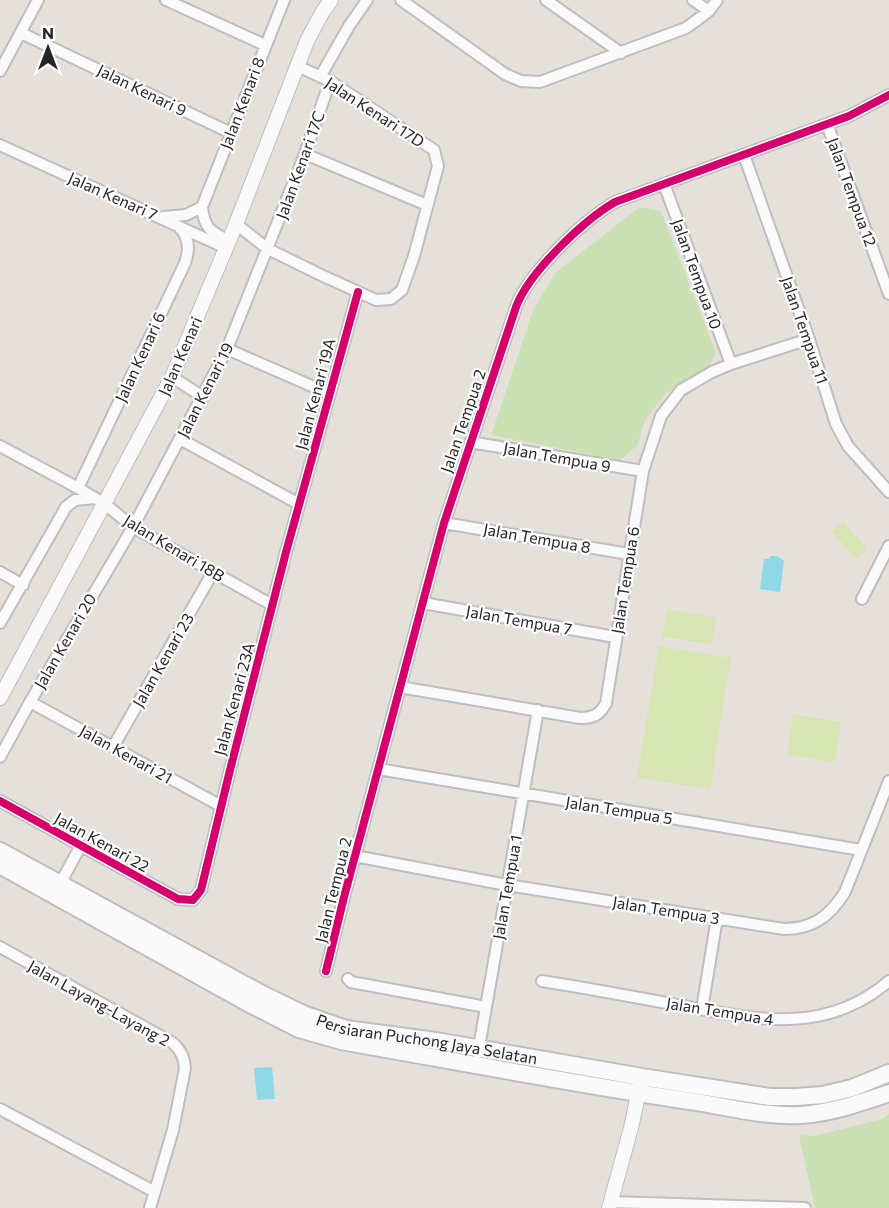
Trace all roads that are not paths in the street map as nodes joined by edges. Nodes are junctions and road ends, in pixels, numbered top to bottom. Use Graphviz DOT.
graph roads {
  1 [pos="38,0"];
  2 [pos="166,0"];
  3 [pos="284,0"];
  4 [pos="331,0"];
  5 [pos="367,0"];
  6 [pos="401,0"];
  7 [pos="546,0"];
  8 [pos="693,0"];
  9 [pos="717,0"];
  10 [pos="709,11"];
  11 [pos="21,33"];
  12 [pos="265,45"];
  13 [pos="621,53"];
  14 [pos="297,66"];
  15 [pos="0,71"];
  16 [pos="325,79"];
  17 [pos="889,95"];
  18 [pos="827,124"];
  19 [pos="231,133"];
  20 [pos="0,145"];
  21 [pos="305,154"];
  22 [pos="744,155"];
  23 [pos="664,184"];
  24 [pos="426,205"];
  25 [pos="202,207"];
  26 [pos="160,217"];
  27 [pos="236,224"];
  28 [pos="178,226"];
  29 [pos="228,244"];
  30 [pos="268,249"];
  31 [pos="357,292"];
  32 [pos="889,294"];
  33 [pos="809,339"];
  34 [pos="227,349"];
  35 [pos="731,364"];
  36 [pos="172,377"];
  37 [pos="330,394"];
  38 [pos="203,397"];
  39 [pos="180,439"];
  40 [pos="470,442"];
  41 [pos="0,446"];
  42 [pos="643,471"];
  43 [pos="56,477"];
  44 [pos="78,488"];
  45 [pos="889,492"];
  46 [pos="100,501"];
  47 [pos="299,504"];
  48 [pos="66,507"];
  49 [pos="444,523"];
  50 [pos="133,527"];
  51 [pos="889,546"];
  52 [pos="629,554"];
  53 [pos="0,572"];
  54 [pos="213,572"];
  55 [pos="23,585"];
  56 [pos="862,599"];
  57 [pos="423,603"];
  58 [pos="272,605"];
  59 [pos="0,623"];
  60 [pos="615,637"];
  61 [pos="400,687"];
  62 [pos="0,698"];
  63 [pos="30,702"];
  64 [pos="538,710"];
  65 [pos="113,747"];
  66 [pos="0,757"];
  67 [pos="378,769"];
  68 [pos="889,781"];
  69 [pos="523,794"];
  70 [pos="0,801"];
  71 [pos="221,806"];
  72 [pos="80,847"];
  73 [pos="861,850"];
  74 [pos="0,851"];
  75 [pos="355,856"];
  76 [pos="0,867"];
  77 [pos="60,884"];
  78 [pos="507,885"];
  79 [pos="193,900"];
  80 [pos="717,918"];
  81 [pos="0,947"];
  82 [pos="326,971"];
  83 [pos="348,979"];
  84 [pos="542,981"];
  85 [pos="889,981"];
  86 [pos="486,1007"];
  87 [pos="702,1009"];
  88 [pos="478,1057"];
  89 [pos="889,1073"];
  90 [pos="640,1085"];
  91 [pos="889,1093"];
  92 [pos="0,1109"];
  93 [pos="155,1192"];
  94 [pos="610,1205"];
  95 [pos="724,1207"];
  96 [pos="150,1208"];
  97 [pos="805,1208"];
  1 -- 11 [label="street"];
  2 -- 12 [label="street"];
  3 -- 12 [label="street, Jalan Kenari 8"];
  4 -- 14 [label="street, Jalan Kenari"];
  5 -- 16 [label="street"];
  6 -- 13 [label="street"];
  7 -- 13 [label="street"];
  8 -- 10 [label="street"];
  9 -- 10 [label="street"];
  10 -- 13 [label="street"];
  11 -- 15 [label="street"];
  11 -- 19 [label="street, Jalan Kenari 9"];
  12 -- 19 [label="street, Jalan Kenari 8"];
  14 -- 16 [label="street, Jalan Kenari 17D"];
  14 -- 27 [label="street, Jalan Kenari"];
  16 -- 21 [label="street, Jalan Kenari 17C"];
  16 -- 24 [label="street, Jalan Kenari 17D"];
  17 -- 18 [label="street, Jalan Tempua 2"];
  18 -- 22 [label="street, Jalan Tempua 2"];
  18 -- 32 [label="street, Jalan Tempua 12"];
  19 -- 25 [label="street, Jalan Kenari 8"];
  20 -- 26 [label="street, Jalan Kenari 7"];
  21 -- 24 [label="street"];
  21 -- 30 [label="street, Jalan Kenari 17C"];
  22 -- 23 [label="street, Jalan Tempua 2"];
  22 -- 33 [label="street, Jalan Tempua 11"];
  23 -- 35 [label="street, Jalan Tempua 10"];
  23 -- 40 [label="street, Jalan Tempua 2"];
  24 -- 31 [label="street, Jalan Kenari 17D"];
  25 -- 26 [label="street"];
  25 -- 29 [label="street"];
  26 -- 28 [label="street, Jalan Kenari 7"];
  27 -- 29 [label="street, Jalan Kenari"];
  27 -- 30 [label="street, Jalan Kenari 17D"];
  28 -- 29 [label="street, Jalan Kenari 7"];
  28 -- 44 [label="street, Jalan Kenari 6"];
  29 -- 36 [label="street, Jalan Kenari"];
  30 -- 31 [label="street, Jalan Kenari 17D"];
  30 -- 34 [label="street, Jalan Kenari 19"];
  31 -- 37 [label="street, Jalan Kenari 19A"];
  33 -- 35 [label="street, Jalan Tempua 6"];
  33 -- 45 [label="street, Jalan Tempua 11"];
  34 -- 37 [label="street"];
  34 -- 38 [label="street, Jalan Kenari 19"];
  35 -- 42 [label="street, Jalan Tempua 6"];
  36 -- 38 [label="street"];
  36 -- 46 [label="street, Jalan Kenari"];
  37 -- 47 [label="street, Jalan Kenari 19A"];
  38 -- 39 [label="street, Jalan Kenari 19"];
  39 -- 47 [label="street"];
  39 -- 50 [label="street, Jalan Kenari 19"];
  40 -- 42 [label="street, Jalan Tempua 9"];
  40 -- 49 [label="street, Jalan Tempua 2"];
  41 -- 43 [label="street, Jalan Kenari 18B"];
  42 -- 52 [label="street, Jalan Tempua 6"];
  43 -- 44 [label="street, Jalan Kenari 18B"];
  43 -- 48 [label="street"];
  44 -- 46 [label="street, Jalan Kenari 18B"];
  46 -- 48 [label="street"];
  46 -- 50 [label="street, Jalan Kenari 18B"];
  46 -- 62 [label="street, Jalan Kenari"];
  47 -- 58 [label="street, Jalan Kenari 23A"];
  48 -- 55 [label="street"];
  49 -- 52 [label="street, Jalan Tempua 8"];
  49 -- 57 [label="street, Jalan Tempua 2"];
  50 -- 54 [label="street, Jalan Kenari 18B"];
  50 -- 63 [label="street, Jalan Kenari 20"];
  51 -- 56 [label="street"];
  52 -- 60 [label="street, Jalan Tempua 6"];
  53 -- 55 [label="street"];
  54 -- 58 [label="street, Jalan Kenari 18B"];
  54 -- 65 [label="street, Jalan Kenari 23"];
  55 -- 59 [label="street"];
  57 -- 60 [label="street, Jalan Tempua 7"];
  57 -- 61 [label="street, Jalan Tempua 2"];
  58 -- 71 [label="street, Jalan Kenari 23A"];
  60 -- 64 [label="street, Jalan Tempua 6"];
  61 -- 64 [label="street, Jalan Tempua 6"];
  61 -- 67 [label="street, Jalan Tempua 2"];
  63 -- 65 [label="street, Jalan Kenari 21"];
  63 -- 66 [label="street, Jalan Kenari 20"];
  64 -- 69 [label="street, Jalan Tempua 1"];
  65 -- 71 [label="street, Jalan Kenari 21"];
  67 -- 69 [label="street, Jalan Tempua 5"];
  67 -- 75 [label="street, Jalan Tempua 2"];
  68 -- 73 [label="street, Jalan Tempua 3"];
  69 -- 73 [label="street, Jalan Tempua 5"];
  69 -- 78 [label="street, Jalan Tempua 1"];
  70 -- 72 [label="street, Jalan Kenari 22"];
  71 -- 79 [label="street, Jalan Kenari 23A"];
  72 -- 77 [label="street"];
  72 -- 79 [label="street, Jalan Kenari 22"];
  73 -- 80 [label="street, Jalan Tempua 3"];
  74 -- 77 [label="main road, Persiaran Puchong Jaya Selatan"];
  75 -- 78 [label="street, Jalan Tempua 3"];
  75 -- 82 [label="street, Jalan Tempua 2"];
  76 -- 88 [label="main road, Persiaran Puchong Jaya Selatan"];
  77 -- 88 [label="main road, Persiaran Puchong Jaya Selatan"];
  78 -- 80 [label="street, Jalan Tempua 3"];
  78 -- 86 [label="street, Jalan Tempua 1"];
  80 -- 87 [label="street"];
  81 -- 93 [label="street, Jalan Layang-Layang 2"];
  83 -- 86 [label="street"];
  84 -- 87 [label="street, Jalan Tempua 4"];
  85 -- 87 [label="street, Jalan Tempua 4"];
  86 -- 88 [label="street, Jalan Tempua 1"];
  88 -- 90 [label="main road, Persiaran Puchong Jaya Selatan"];
  89 -- 90 [label="main road, Persiaran Puchong Jaya Selatan"];
  90 -- 91 [label="main road, Persiaran Puchong Jaya Selatan"];
  90 -- 94 [label="street"];
  92 -- 93 [label="street"];
  93 -- 96 [label="street, Jalan Layang-Layang 2"];
  94 -- 95 [label="street"];
  95 -- 97 [label="street"];
}
